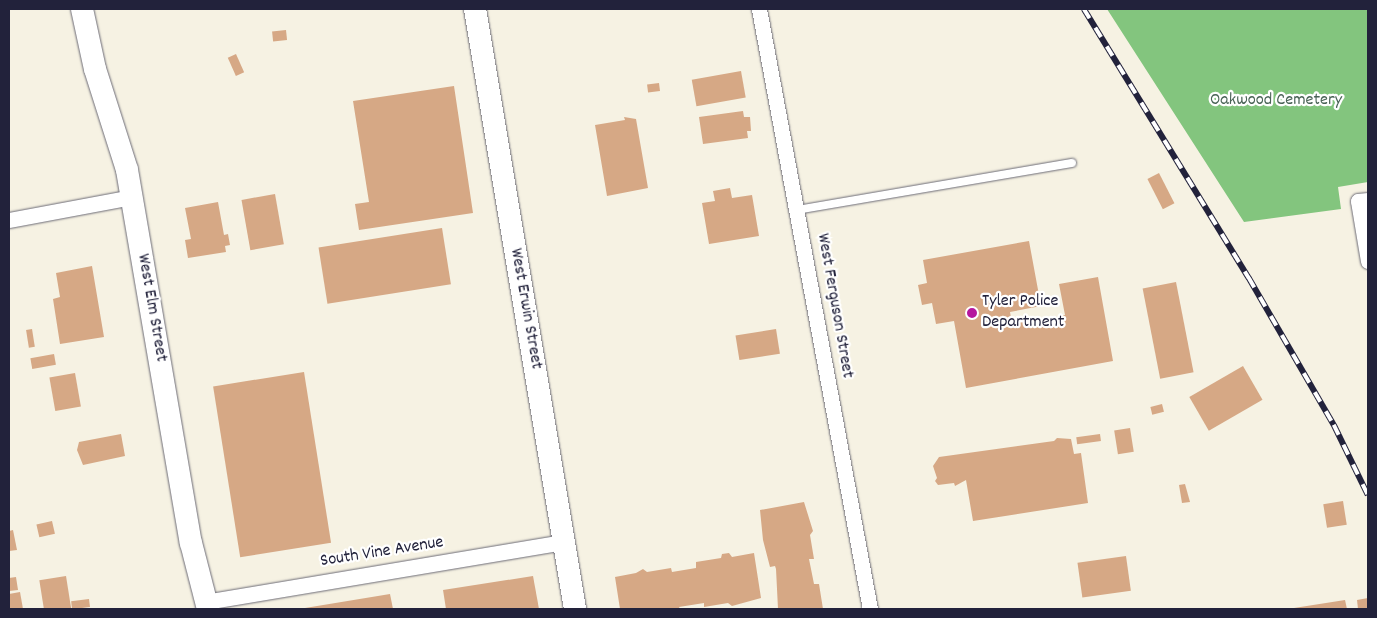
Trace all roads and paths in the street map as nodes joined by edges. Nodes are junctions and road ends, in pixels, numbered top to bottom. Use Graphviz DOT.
graph roads {
  1 [pos="82,9"];
  2 [pos="475,9"];
  3 [pos="759,9"];
  4 [pos="1072,163"];
  5 [pos="132,197"];
  6 [pos="1363,200"];
  7 [pos="798,210"];
  8 [pos="9,220"];
  9 [pos="1368,261"];
  10 [pos="565,542"];
  11 [pos="206,605"];
  12 [pos="575,609"];
  13 [pos="870,609"];
  1 -- 5 [label="main road, West Elm Street"];
  2 -- 10 [label="main road, West Erwin Street"];
  3 -- 7 [label="street, West Ferguson Street"];
  4 -- 7 [label="lane"];
  5 -- 8 [label="street"];
  5 -- 11 [label="main road, West Elm Street"];
  6 -- 9 [label="street"];
  7 -- 13 [label="street, West Ferguson Street"];
  10 -- 11 [label="street, South Vine Avenue"];
  10 -- 12 [label="main road, West Erwin Street"];
}
